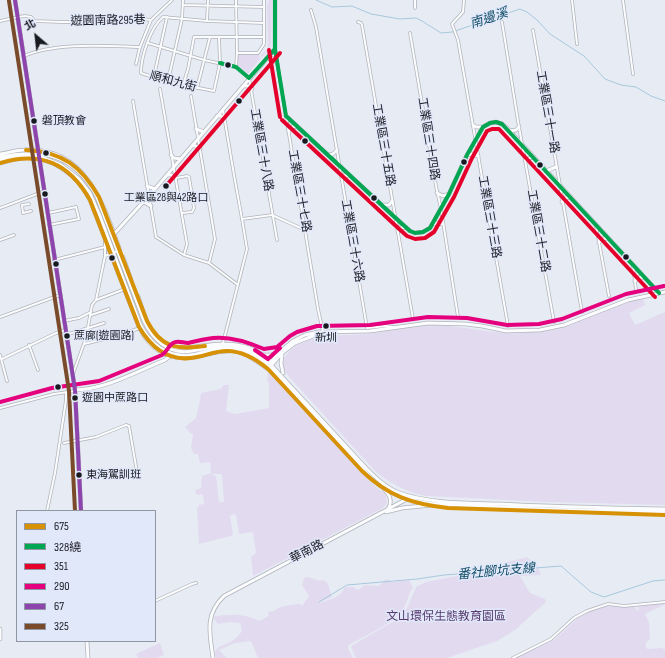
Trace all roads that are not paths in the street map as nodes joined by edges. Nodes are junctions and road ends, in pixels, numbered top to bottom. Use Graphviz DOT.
graph roads {
  1 [pos="15,0"];
  2 [pos="172,0"];
  3 [pos="183,0"];
  4 [pos="208,0"];
  5 [pos="236,0"];
  6 [pos="264,0"];
  7 [pos="275,0"];
  8 [pos="415,0"];
  9 [pos="464,0"];
  10 [pos="572,0"];
  11 [pos="623,0"];
  12 [pos="183,5"];
  13 [pos="208,6"];
  14 [pos="236,7"];
  15 [pos="264,7"];
  16 [pos="415,8"];
  17 [pos="312,10"];
  18 [pos="18,17"];
  19 [pos="166,17"];
  20 [pos="182,19"];
  21 [pos="151,20"];
  22 [pos="0,21"];
  23 [pos="207,21"];
  24 [pos="236,22"];
  25 [pos="358,22"];
  26 [pos="502,22"];
  27 [pos="264,23"];
  28 [pos="533,30"];
  29 [pos="410,33"];
  30 [pos="210,37"];
  31 [pos="219,37"];
  32 [pos="263,37"];
  33 [pos="237,38"];
  34 [pos="148,43"];
  35 [pos="578,44"];
  36 [pos="140,47"];
  37 [pos="160,47"];
  38 [pos="275,49"];
  39 [pos="175,51"];
  40 [pos="237,53"];
  41 [pos="190,55"];
  42 [pos="24,56"];
  43 [pos="204,60"];
  44 [pos="264,60"];
  45 [pos="220,63"];
  46 [pos="276,63"];
  47 [pos="136,64"];
  48 [pos="236,67"];
  49 [pos="633,74"];
  50 [pos="154,76"];
  51 [pos="249,78"];
  52 [pos="168,82"];
  53 [pos="183,85"];
  54 [pos="242,87"];
  55 [pos="160,89"];
  56 [pos="197,89"];
  57 [pos="252,89"];
  58 [pos="191,96"];
  59 [pos="133,101"];
  60 [pos="223,109"];
  61 [pos="217,116"];
  62 [pos="286,116"];
  63 [pos="224,118"];
  64 [pos="472,125"];
  65 [pos="297,126"];
  66 [pos="483,126"];
  67 [pos="519,127"];
  68 [pos="196,129"];
  69 [pos="288,131"];
  70 [pos="510,131"];
  71 [pos="204,132"];
  72 [pos="198,139"];
  73 [pos="475,140"];
  74 [pos="192,145"];
  75 [pos="523,145"];
  76 [pos="200,148"];
  77 [pos="337,150"];
  78 [pos="39,155"];
  79 [pos="171,155"];
  80 [pos="329,155"];
  81 [pos="467,155"];
  82 [pos="478,156"];
  83 [pos="0,159"];
  84 [pos="180,159"];
  85 [pos="535,159"];
  86 [pos="526,162"];
  87 [pos="340,166"];
  88 [pos="556,167"];
  89 [pos="173,168"];
  90 [pos="546,171"];
  91 [pos="167,175"];
  92 [pos="349,175"];
  93 [pos="176,178"];
  94 [pos="342,179"];
  95 [pos="147,186"];
  96 [pos="560,186"];
  97 [pos="155,189"];
  98 [pos="45,191"];
  99 [pos="437,193"];
  100 [pos="449,194"];
  101 [pos="149,197"];
  102 [pos="571,197"];
  103 [pos="392,201"];
  104 [pos="144,202"];
  105 [pos="562,202"];
  106 [pos="29,204"];
  107 [pos="382,204"];
  108 [pos="151,206"];
  109 [pos="0,208"];
  110 [pos="441,209"];
  111 [pos="31,211"];
  112 [pos="48,213"];
  113 [pos="182,213"];
  114 [pos="272,215"];
  115 [pos="395,217"];
  116 [pos="242,219"];
  117 [pos="443,224"];
  118 [pos="49,225"];
  119 [pos="433,225"];
  120 [pos="596,226"];
  121 [pos="406,227"];
  122 [pos="305,230"];
  123 [pos="398,231"];
  124 [pos="113,234"];
  125 [pos="14,235"];
  126 [pos="106,237"];
  127 [pos="608,238"];
  128 [pos="0,240"];
  129 [pos="277,240"];
  130 [pos="599,242"];
  131 [pos="105,247"];
  132 [pos="119,250"];
  133 [pos="112,252"];
  134 [pos="184,255"];
  135 [pos="105,256"];
  136 [pos="54,260"];
  137 [pos="209,263"];
  138 [pos="633,265"];
  139 [pos="643,277"];
  140 [pos="635,281"];
  141 [pos="238,285"];
  142 [pos="125,290"];
  143 [pos="636,290"];
  144 [pos="665,292"];
  145 [pos="659,294"];
  146 [pos="60,295"];
  147 [pos="608,296"];
  148 [pos="96,300"];
  149 [pos="109,309"];
  150 [pos="582,312"];
  151 [pos="91,314"];
  152 [pos="0,317"];
  153 [pos="458,317"];
  154 [pos="413,319"];
  155 [pos="64,322"];
  156 [pos="554,322"];
  157 [pos="104,323"];
  158 [pos="508,326"];
  159 [pos="89,328"];
  160 [pos="140,328"];
  161 [pos="394,328"];
  162 [pos="65,332"];
  163 [pos="324,332"];
  164 [pos="84,344"];
  165 [pos="224,344"];
  166 [pos="29,345"];
  167 [pos="173,353"];
  168 [pos="281,353"];
  169 [pos="0,355"];
  170 [pos="165,355"];
  171 [pos="264,355"];
  172 [pos="2,359"];
  173 [pos="165,360"];
  174 [pos="269,366"];
  175 [pos="38,370"];
  176 [pos="283,373"];
  177 [pos="73,375"];
  178 [pos="7,381"];
  179 [pos="75,390"];
  180 [pos="66,392"];
  181 [pos="0,408"];
  182 [pos="77,440"];
  183 [pos="64,443"];
  184 [pos="137,472"];
  185 [pos="384,489"];
  186 [pos="410,496"];
  187 [pos="407,499"];
  188 [pos="432,505"];
  189 [pos="665,509"];
  190 [pos="47,510"];
  191 [pos="81,510"];
  192 [pos="387,510"];
  193 [pos="665,512"];
  194 [pos="377,516"];
  195 [pos="196,583"];
  196 [pos="156,601"];
  197 [pos="665,602"];
  198 [pos="0,629"];
  199 [pos="0,639"];
  200 [pos="87,642"];
  201 [pos="88,658"];
  202 [pos="213,658"];
  203 [pos="513,658"];
  1 -- 18 [label="main road"];
  2 -- 21 [label="street"];
  3 -- 12 [label="street"];
  4 -- 13 [label="street"];
  5 -- 14 [label="street"];
  6 -- 15 [label="street"];
  7 -- 38 [label="main road"];
  8 -- 16 [label="street"];
  9 -- 64 [label="street, 工業區三十三路"];
  10 -- 35 [label="street"];
  11 -- 49 [label="street"];
  12 -- 13 [label="street"];
  12 -- 20 [label="street"];
  13 -- 14 [label="street"];
  13 -- 23 [label="street"];
  14 -- 15 [label="street"];
  14 -- 24 [label="street"];
  15 -- 27 [label="street"];
  17 -- 77 [label="street, 工業區三十六路"];
  18 -- 21 [label="street, 遊園南路295巷"];
  18 -- 22 [label="street"];
  18 -- 42 [label="main road"];
  19 -- 20 [label="street"];
  19 -- 34 [label="street, 順和九街"];
  19 -- 37 [label="street"];
  20 -- 23 [label="street"];
  20 -- 39 [label="street"];
  21 -- 36 [label="street"];
  23 -- 24 [label="street"];
  24 -- 27 [label="street"];
  24 -- 33 [label="street"];
  25 -- 103 [label="street, 工業區三十五路"];
  26 -- 67 [label="street, 工業區三十二路"];
  27 -- 32 [label="street"];
  28 -- 88 [label="street, 工業區三十一路"];
  29 -- 99 [label="street, 工業區三十四路"];
  30 -- 31 [label="street"];
  30 -- 41 [label="street"];
  30 -- 43 [label="street"];
  31 -- 33 [label="street"];
  31 -- 45 [label="street"];
  32 -- 33 [label="street"];
  32 -- 40 [label="street"];
  33 -- 40 [label="street"];
  34 -- 37 [label="street"];
  34 -- 50 [label="street, 順和九街"];
  36 -- 42 [label="street"];
  36 -- 47 [label="street"];
  37 -- 39 [label="street"];
  37 -- 50 [label="street"];
  38 -- 44 [label="main road"];
  38 -- 46 [label="street, 工業區三十七路"];
  39 -- 41 [label="street"];
  39 -- 52 [label="street"];
  40 -- 48 [label="street"];
  41 -- 43 [label="street"];
  41 -- 53 [label="street"];
  42 -- 78 [label="main road"];
  43 -- 45 [label="street"];
  43 -- 56 [label="street"];
  44 -- 46 [label="main road"];
  44 -- 51 [label="main road"];
  45 -- 48 [label="street"];
  45 -- 56 [label="street, 順和九街"];
  46 -- 62 [label="street, 工業區三十七路"];
  48 -- 51 [label="street"];
  50 -- 52 [label="street, 順和九街"];
  51 -- 54 [label="main road"];
  51 -- 57 [label="street, 工業區三十八路"];
  52 -- 53 [label="street, 順和九街"];
  53 -- 56 [label="street, 順和九街"];
  54 -- 57 [label="main road"];
  54 -- 60 [label="main road"];
  55 -- 79 [label="street"];
  57 -- 114 [label="street, 工業區三十八路"];
  58 -- 68 [label="street"];
  59 -- 95 [label="street"];
  60 -- 61 [label="main road"];
  60 -- 63 [label="street"];
  61 -- 63 [label="main road"];
  61 -- 71 [label="main road"];
  62 -- 65 [label="main road"];
  62 -- 69 [label="street, 工業區三十七路"];
  63 -- 116 [label="street"];
  64 -- 66 [label="main road"];
  64 -- 73 [label="street, 工業區三十三路"];
  65 -- 69 [label="main road"];
  65 -- 80 [label="main road"];
  66 -- 70 [label="main road"];
  66 -- 73 [label="main road"];
  67 -- 70 [label="main road"];
  67 -- 75 [label="street, 工業區三十二路"];
  68 -- 71 [label="main road"];
  68 -- 72 [label="street"];
  69 -- 122 [label="street, 工業區三十七路"];
  70 -- 75 [label="main road"];
  71 -- 72 [label="main road"];
  72 -- 74 [label="main road"];
  72 -- 76 [label="street"];
  73 -- 81 [label="main road"];
  73 -- 82 [label="street, 工業區三十三路"];
  74 -- 76 [label="main road"];
  74 -- 84 [label="main road"];
  75 -- 85 [label="main road"];
  75 -- 86 [label="street, 工業區三十二路"];
  76 -- 137 [label="street"];
  77 -- 80 [label="main road"];
  77 -- 87 [label="street, 工業區三十六路"];
  78 -- 83 [label="main road"];
  78 -- 83 [label="main road"];
  78 -- 98 [label="main road"];
  78 -- 124 [label="main road"];
  78 -- 126 [label="main road"];
  79 -- 84 [label="main road"];
  79 -- 89 [label="street"];
  80 -- 87 [label="main road"];
  81 -- 82 [label="main road"];
  81 -- 100 [label="main road"];
  82 -- 158 [label="street, 工業區三十三路"];
  84 -- 89 [label="main road"];
  85 -- 86 [label="street"];
  85 -- 90 [label="main road"];
  86 -- 156 [label="street, 工業區三十二路"];
  87 -- 92 [label="main road"];
  87 -- 94 [label="street, 工業區三十六路"];
  88 -- 90 [label="main road"];
  88 -- 96 [label="street, 工業區三十一路"];
  89 -- 91 [label="main road"];
  89 -- 93 [label="street"];
  90 -- 96 [label="main road"];
  91 -- 93 [label="main road"];
  91 -- 97 [label="main road"];
  92 -- 94 [label="main road"];
  92 -- 107 [label="main road"];
  93 -- 113 [label="street"];
  93 -- 113 [label="street"];
  94 -- 161 [label="street, 工業區三十六路"];
  95 -- 97 [label="main road"];
  95 -- 101 [label="street"];
  96 -- 102 [label="main road"];
  96 -- 105 [label="street, 工業區三十一路"];
  97 -- 101 [label="main road"];
  98 -- 109 [label="street"];
  98 -- 112 [label="main road"];
  99 -- 100 [label="main road"];
  99 -- 110 [label="street, 工業區三十四路"];
  100 -- 110 [label="main road"];
  101 -- 104 [label="main road"];
  101 -- 108 [label="street"];
  102 -- 105 [label="main road"];
  102 -- 120 [label="main road"];
  103 -- 107 [label="main road"];
  103 -- 115 [label="street, 工業區三十五路"];
  104 -- 108 [label="main road"];
  104 -- 124 [label="main road"];
  105 -- 150 [label="street, 工業區三十一路"];
  106 -- 111 [label="street"];
  107 -- 115 [label="main road"];
  108 -- 134 [label="street"];
  110 -- 117 [label="street, 工業區三十四路"];
  110 -- 119 [label="main road"];
  112 -- 118 [label="main road"];
  112 -- 118 [label="street"];
  113 -- 134 [label="street"];
  114 -- 116 [label="street"];
  114 -- 122 [label="street"];
  114 -- 129 [label="street, 工業區三十八路"];
  115 -- 121 [label="main road"];
  115 -- 123 [label="street, 工業區三十五路"];
  116 -- 141 [label="street"];
  117 -- 119 [label="main road"];
  117 -- 153 [label="street, 工業區三十四路"];
  118 -- 136 [label="main road"];
  119 -- 121 [label="main road"];
  120 -- 127 [label="main road"];
  120 -- 130 [label="street"];
  121 -- 123 [label="main road"];
  122 -- 163 [label="street, 工業區三十七路"];
  123 -- 154 [label="street, 工業區三十五路"];
  124 -- 126 [label="main road"];
  124 -- 132 [label="main road"];
  125 -- 128 [label="street"];
  126 -- 131 [label="street"];
  126 -- 133 [label="main road"];
  127 -- 130 [label="main road"];
  127 -- 138 [label="main road"];
  130 -- 147 [label="street"];
  131 -- 135 [label="street"];
  131 -- 136 [label="street"];
  132 -- 133 [label="street"];
  132 -- 167 [label="main road"];
  133 -- 135 [label="street"];
  133 -- 142 [label="main road"];
  133 -- 167 [label="main road"];
  134 -- 137 [label="street"];
  135 -- 148 [label="street"];
  136 -- 146 [label="main road"];
  137 -- 141 [label="street"];
  138 -- 139 [label="main road"];
  138 -- 140 [label="street"];
  139 -- 140 [label="main road"];
  139 -- 145 [label="main road"];
  140 -- 143 [label="street"];
  141 -- 165 [label="street"];
  142 -- 148 [label="street"];
  142 -- 160 [label="main road"];
  144 -- 145 [label="main road"];
  145 -- 161 [label="main road"];
  146 -- 152 [label="street"];
  146 -- 155 [label="main road"];
  148 -- 151 [label="street"];
  149 -- 151 [label="street"];
  151 -- 155 [label="street"];
  151 -- 159 [label="street"];
  155 -- 162 [label="main road"];
  157 -- 159 [label="street"];
  159 -- 162 [label="street"];
  159 -- 164 [label="street"];
  160 -- 164 [label="street"];
  160 -- 170 [label="main road"];
  161 -- 163 [label="main road"];
  162 -- 166 [label="street"];
  162 -- 177 [label="main road"];
  163 -- 168 [label="main road"];
  164 -- 177 [label="street"];
  165 -- 167 [label="main road"];
  165 -- 171 [label="main road"];
  166 -- 172 [label="street"];
  166 -- 175 [label="street"];
  167 -- 170 [label="main road"];
  167 -- 173 [label="main road"];
  167 -- 174 [label="main road"];
  167 -- 174 [label="main road"];
  168 -- 171 [label="main road"];
  168 -- 174 [label="main road"];
  168 -- 176 [label="main road"];
  169 -- 172 [label="street"];
  170 -- 173 [label="main road"];
  171 -- 174 [label="main road"];
  172 -- 178 [label="street"];
  173 -- 179 [label="main road"];
  174 -- 186 [label="main road"];
  174 -- 187 [label="main road"];
  177 -- 179 [label="main road"];
  179 -- 180 [label="street"];
  179 -- 182 [label="main road"];
  180 -- 181 [label="street"];
  180 -- 190 [label="street"];
  182 -- 183 [label="street"];
  182 -- 184 [label="street"];
  182 -- 191 [label="main road"];
  185 -- 192 [label="main road"];
  186 -- 187 [label="main road, 華南路"];
  186 -- 189 [label="main road"];
  187 -- 192 [label="main road, 華南路"];
  187 -- 193 [label="main road"];
  188 -- 194 [label="main road"];
  192 -- 194 [label="main road, 華南路"];
  194 -- 202 [label="main road, 華南路"];
  195 -- 196 [label="street"];
  197 -- 203 [label="street"];
  198 -- 199 [label="main road"];
  200 -- 201 [label="main road"];
}
